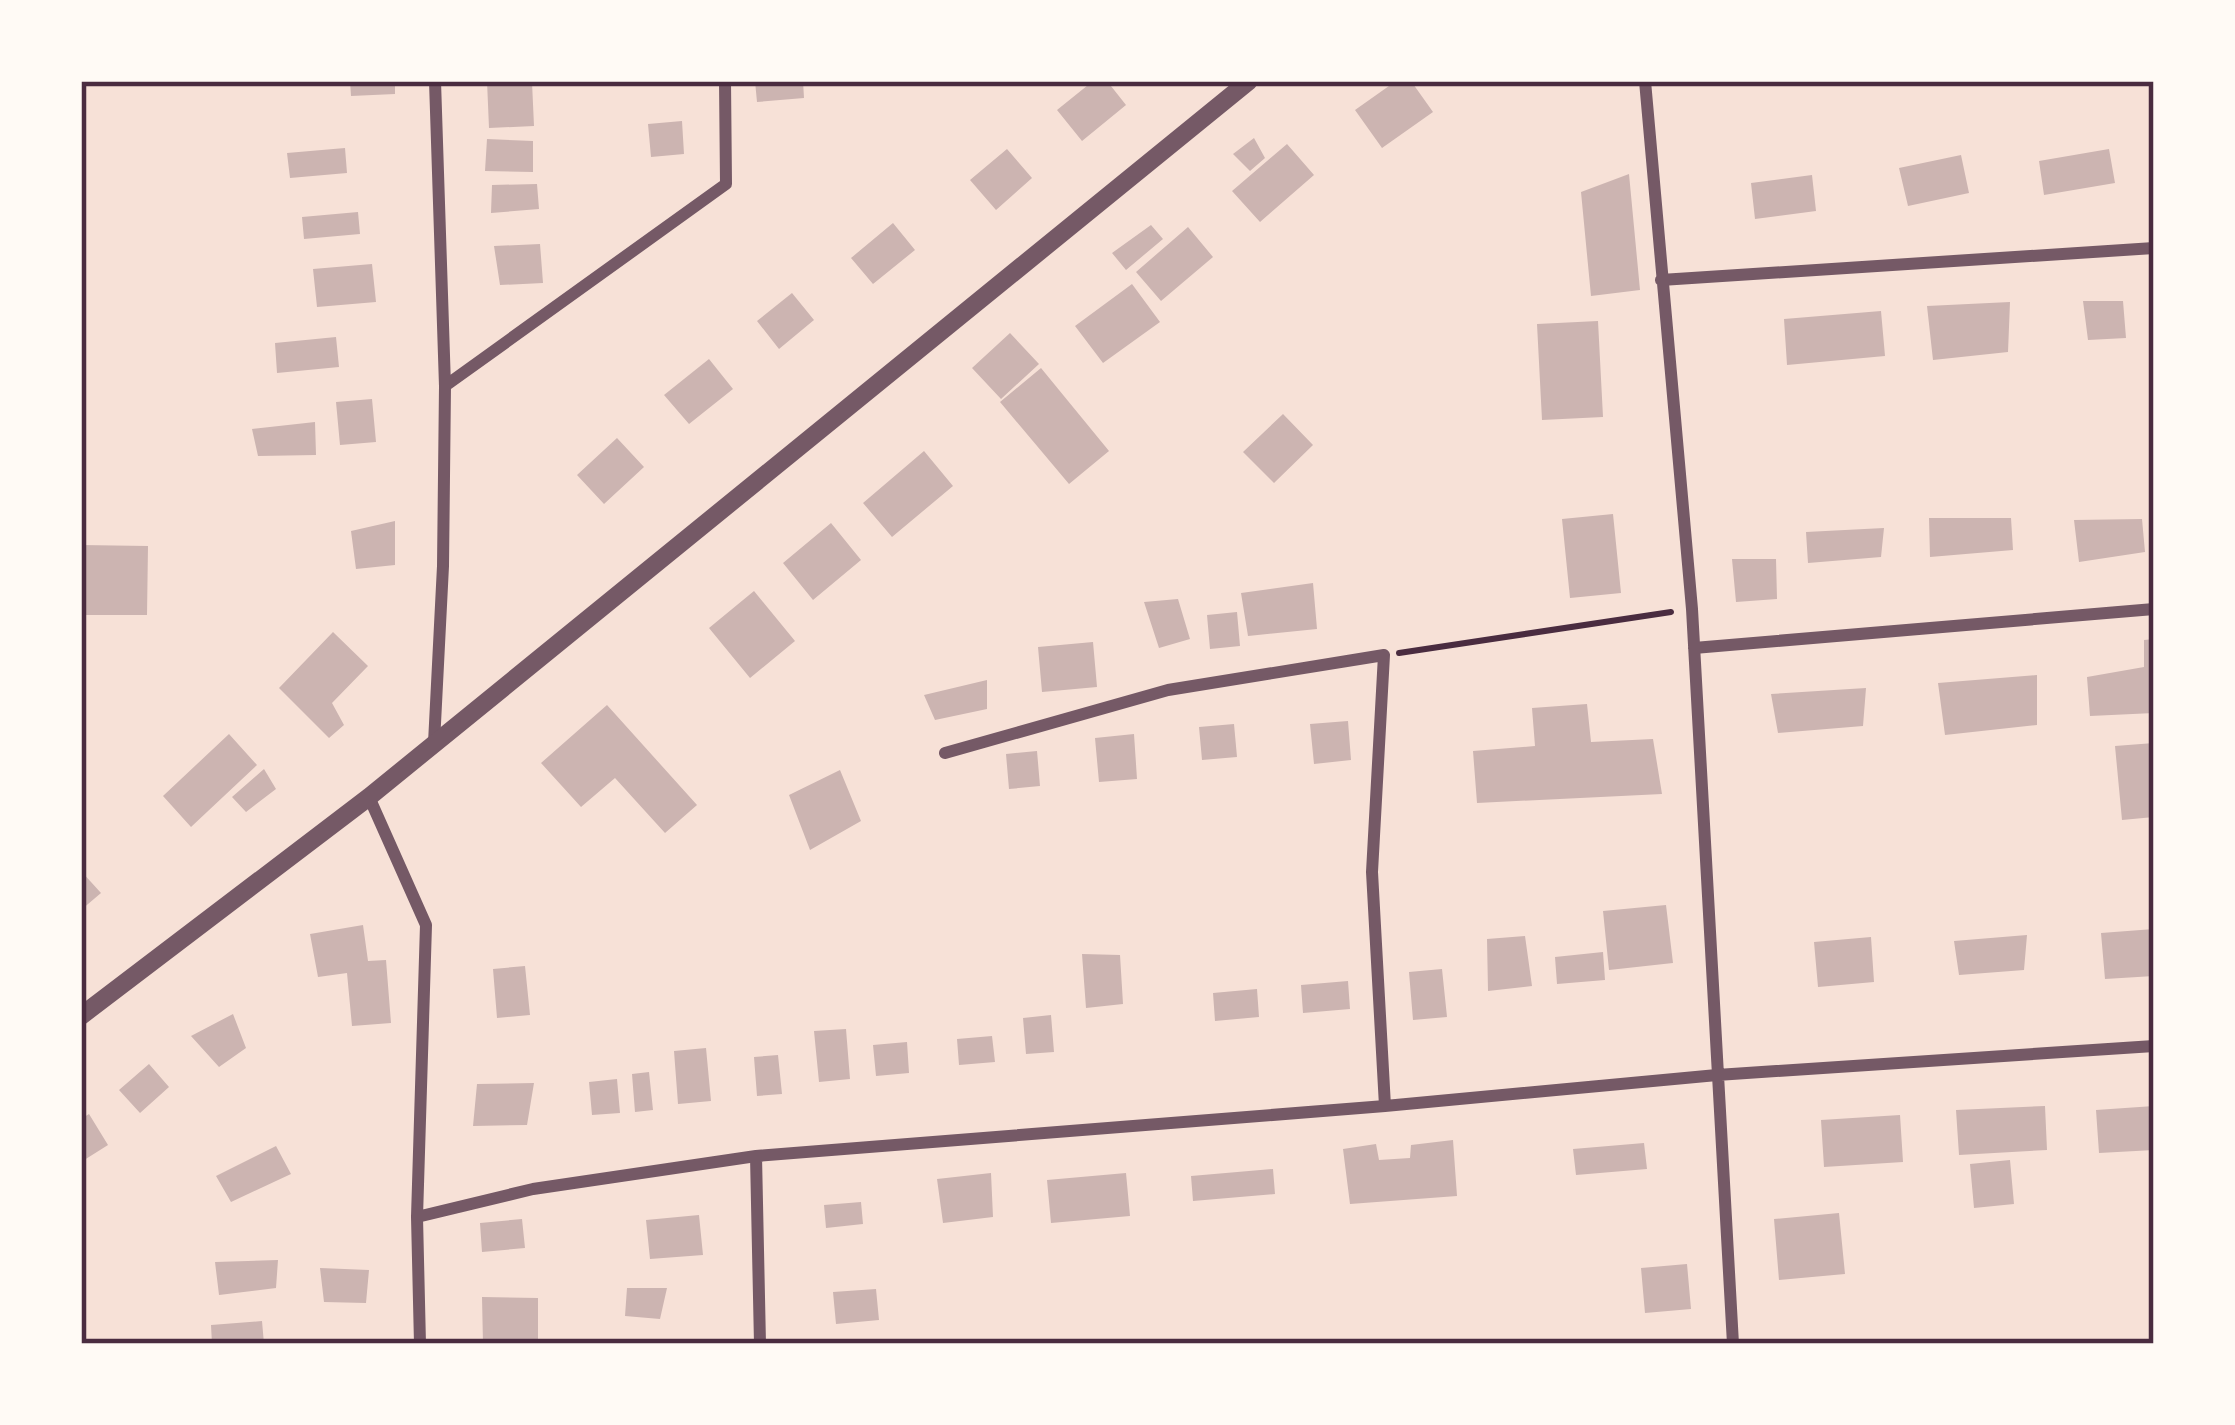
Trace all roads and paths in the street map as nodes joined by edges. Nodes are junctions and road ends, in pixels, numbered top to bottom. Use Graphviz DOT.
graph roads {
  1 [pos="435,81"];
  2 [pos="725,81"];
  3 [pos="1249,81"];
  4 [pos="1645,81"];
  5 [pos="2154,248"];
  6 [pos="1661,280"];
  7 [pos="445,386"];
  8 [pos="1692,609"];
  9 [pos="2154,609"];
  10 [pos="1694,648"];
  11 [pos="1384,655"];
  12 [pos="434,742"];
  13 [pos="945,753"];
  14 [pos="369,797"];
  15 [pos="81,1016"];
  16 [pos="2154,1046"];
  17 [pos="1717,1075"];
  18 [pos="1384,1106"];
  19 [pos="756,1156"];
  20 [pos="417,1217"];
  21 [pos="420,1344"];
  22 [pos="760,1344"];
  23 [pos="1733,1344"];
  1 -- 7 [label="street"];
  2 -- 7 [label="street"];
  3 -- 12 [label="street"];
  4 -- 6 [label="street"];
  5 -- 6 [label="street"];
  6 -- 8 [label="street"];
  7 -- 12 [label="street"];
  8 -- 10 [label="street"];
  8 -- 11 [label="path"];
  9 -- 10 [label="street"];
  10 -- 17 [label="street"];
  11 -- 13 [label="street"];
  11 -- 18 [label="street"];
  12 -- 14 [label="street"];
  14 -- 15 [label="street"];
  14 -- 20 [label="street"];
  16 -- 17 [label="street"];
  17 -- 18 [label="street"];
  17 -- 23 [label="street"];
  18 -- 19 [label="street"];
  19 -- 20 [label="street"];
  19 -- 22 [label="street"];
  20 -- 21 [label="street"];
}
